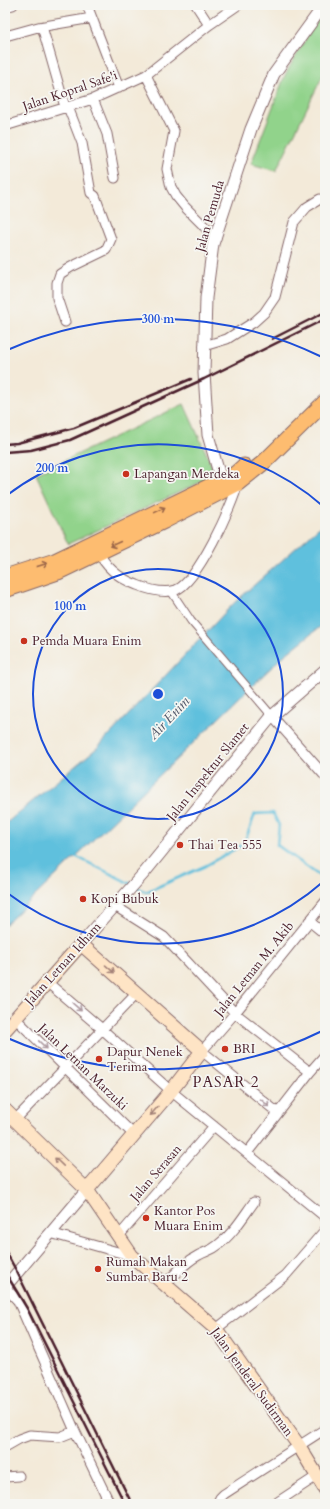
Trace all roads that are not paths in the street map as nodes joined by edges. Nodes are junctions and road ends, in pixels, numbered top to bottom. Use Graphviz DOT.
graph roads {
  1 [pos="13,5"];
  2 [pos="87,5"];
  3 [pos="196,5"];
  4 [pos="238,5"];
  5 [pos="324,5"];
  6 [pos="5,7"];
  7 [pos="92,18"];
  8 [pos="209,25"];
  9 [pos="40,27"];
  10 [pos="9,35"];
  11 [pos="146,75"];
  12 [pos="119,88"];
  13 [pos="92,99"];
  14 [pos="66,107"];
  15 [pos="5,126"];
  16 [pos="115,178"];
  17 [pos="320,199"];
  18 [pos="216,238"];
  19 [pos="65,322"];
  20 [pos="204,346"];
  21 [pos="325,391"];
  22 [pos="325,402"];
  23 [pos="231,479"];
  24 [pos="96,547"];
  25 [pos="5,585"];
  26 [pos="171,590"];
  27 [pos="325,670"];
  28 [pos="272,716"];
  29 [pos="325,776"];
  30 [pos="118,902"];
  31 [pos="325,902"];
  32 [pos="309,921"];
  33 [pos="325,934"];
  34 [pos="81,944"];
  35 [pos="47,982"];
  36 [pos="137,993"];
  37 [pos="235,1013"];
  38 [pos="15,1018"];
  39 [pos="102,1029"];
  40 [pos="5,1030"];
  41 [pos="202,1051"];
  42 [pos="325,1055"];
  43 [pos="66,1067"];
  44 [pos="310,1072"];
  45 [pos="170,1091"];
  46 [pos="5,1110"];
  47 [pos="278,1113"];
  48 [pos="15,1120"];
  49 [pos="214,1126"];
  50 [pos="133,1134"];
  51 [pos="247,1153"];
  52 [pos="87,1190"];
  53 [pos="254,1202"];
  54 [pos="325,1217"];
  55 [pos="325,1230"];
  56 [pos="50,1234"];
  57 [pos="118,1237"];
  58 [pos="132,1256"];
  59 [pos="164,1285"];
  60 [pos="5,1287"];
  61 [pos="216,1329"];
  62 [pos="325,1429"];
  63 [pos="75,1431"];
  64 [pos="299,1446"];
  65 [pos="5,1447"];
  66 [pos="19,1476"];
  67 [pos="317,1476"];
  68 [pos="5,1477"];
  69 [pos="325,1489"];
  70 [pos="276,1503"];
  71 [pos="109,1504"];
  72 [pos="217,1504"];
  1 -- 6 [label="street"];
  2 -- 7 [label="street"];
  3 -- 8 [label="street"];
  4 -- 8 [label="street, Jalan Kopral Safe'i"];
  5 -- 18 [label="street, Jalan Pemuda"];
  7 -- 9 [label="street"];
  7 -- 12 [label="street"];
  8 -- 11 [label="street, Jalan Kopral Safe'i"];
  9 -- 10 [label="street"];
  9 -- 14 [label="street"];
  11 -- 12 [label="street, Jalan Kopral Safe'i"];
  11 -- 18 [label="street"];
  12 -- 13 [label="street, Jalan Kopral Safe'i"];
  13 -- 14 [label="street, Jalan Kopral Safe'i"];
  13 -- 16 [label="street"];
  14 -- 15 [label="street, Jalan Kopral Safe'i"];
  14 -- 19 [label="street"];
  17 -- 20 [label="street"];
  18 -- 20 [label="street, Jalan Pemuda"];
  20 -- 23 [label="street, Jalan Pemuda"];
  21 -- 23 [label="highway"];
  22 -- 23 [label="highway"];
  23 -- 24 [label="highway"];
  23 -- 26 [label="street"];
  24 -- 25 [label="highway"];
  24 -- 26 [label="street"];
  26 -- 28 [label="street"];
  27 -- 28 [label="street, Jalan Inspektur Slamet"];
  28 -- 29 [label="street"];
  28 -- 30 [label="street, Jalan Inspektur Slamet"];
  30 -- 34 [label="street, Jalan Letnan Idham"];
  30 -- 37 [label="street"];
  31 -- 32 [label="street, Jalan Letnan M. Akib"];
  32 -- 33 [label="street"];
  32 -- 37 [label="street, Jalan Letnan M. Akib"];
  34 -- 35 [label="main road, Jalan Letnan Idham"];
  34 -- 36 [label="main road, one-way"];
  35 -- 38 [label="main road, Jalan Letnan Idham"];
  35 -- 39 [label="street, one-way"];
  36 -- 39 [label="street"];
  36 -- 41 [label="main road"];
  37 -- 41 [label="street, Jalan Letnan M. Akib"];
  37 -- 44 [label="street"];
  38 -- 40 [label="main road, Jalan Letnan Idham"];
  38 -- 43 [label="street, Jalan Letnan Marzuki, one-way"];
  39 -- 43 [label="street"];
  39 -- 45 [label="street"];
  41 -- 45 [label="main road"];
  41 -- 47 [label="street, one-way"];
  42 -- 44 [label="street"];
  43 -- 48 [label="street"];
  43 -- 50 [label="street, Jalan Letnan Marzuki"];
  44 -- 47 [label="street"];
  45 -- 49 [label="street"];
  45 -- 50 [label="main road, one-way"];
  46 -- 48 [label="main road, Jalan Jenderal Sudirman"];
  47 -- 51 [label="street"];
  52 -- 48 [label="main road, Jalan Jenderal Sudirman, one-way"];
  49 -- 51 [label="street"];
  49 -- 57 [label="street, Jalan Serasan"];
  50 -- 52 [label="main road"];
  51 -- 54 [label="street"];
  52 -- 56 [label="street"];
  52 -- 57 [label="main road, Jalan Jenderal Sudirman"];
  53 -- 59 [label="street"];
  55 -- 61 [label="street"];
  56 -- 58 [label="street"];
  56 -- 60 [label="street"];
  57 -- 58 [label="main road, Jalan Jenderal Sudirman"];
  58 -- 59 [label="main road, Jalan Jenderal Sudirman"];
  59 -- 61 [label="main road, Jalan Jenderal Sudirman"];
  60 -- 63 [label="street"];
  61 -- 64 [label="main road, Jalan Jenderal Sudirman"];
  62 -- 64 [label="street"];
  63 -- 65 [label="street"];
  63 -- 71 [label="street"];
  64 -- 67 [label="main road, Jalan Jenderal Sudirman"];
  64 -- 72 [label="street"];
  66 -- 68 [label="street"];
  67 -- 69 [label="main road, Jalan Jenderal Sudirman"];
  67 -- 70 [label="street"];
}
